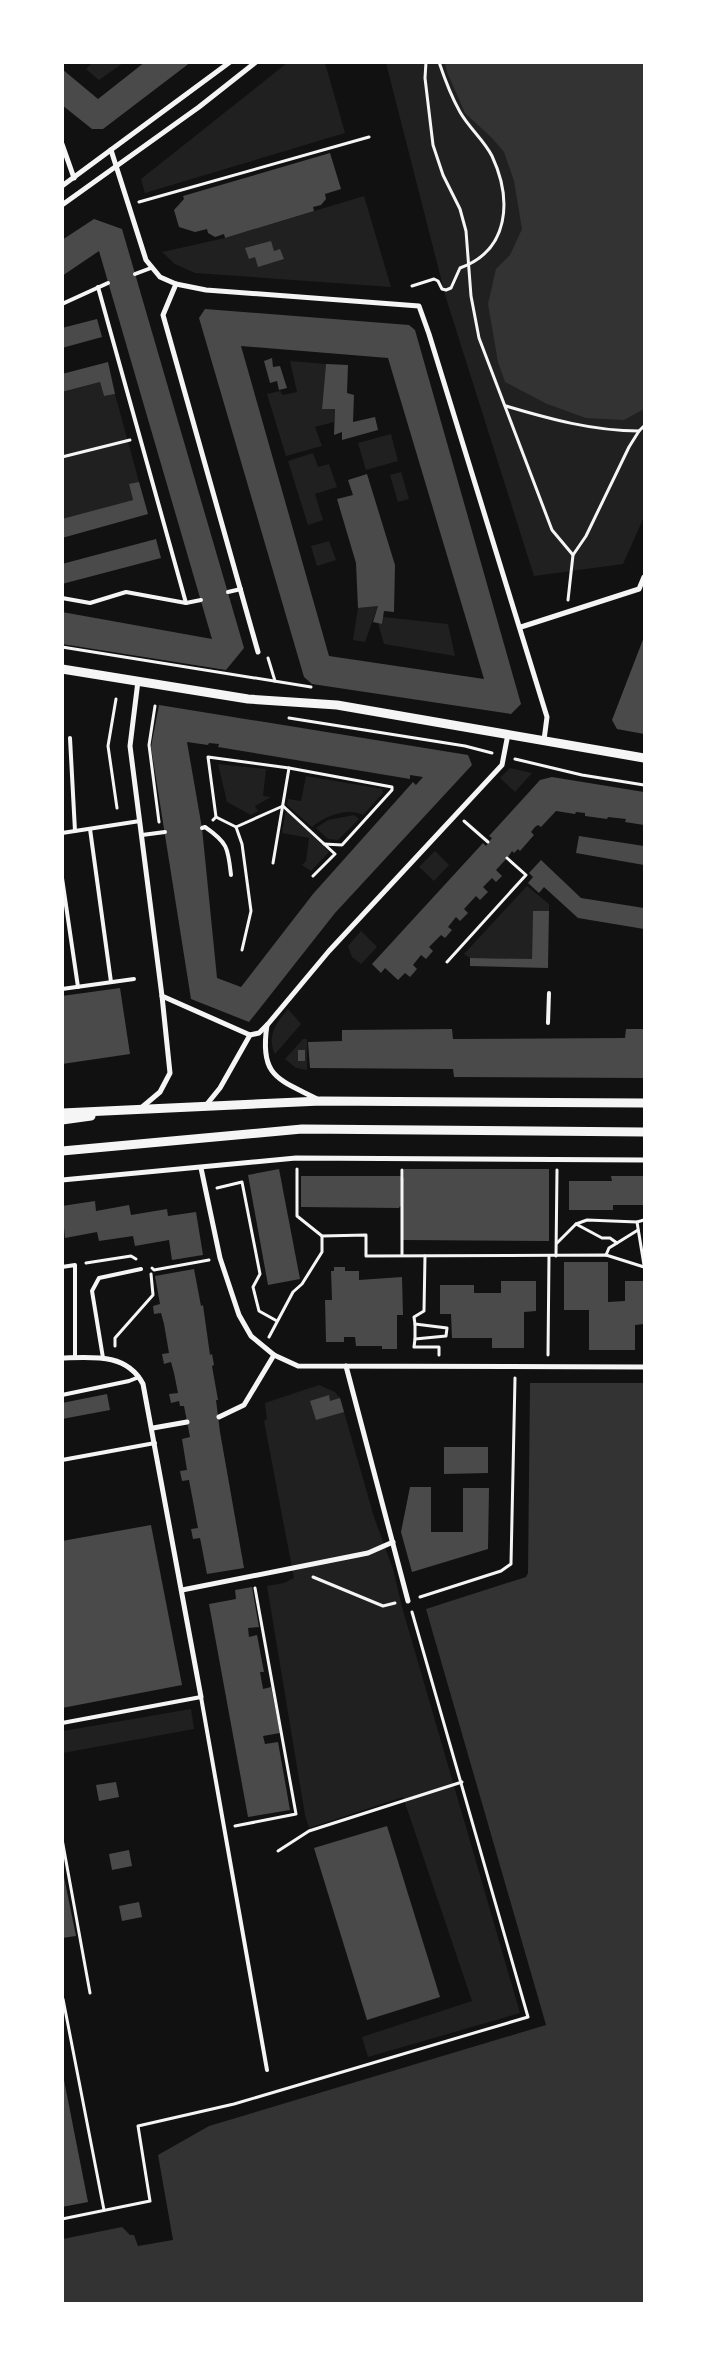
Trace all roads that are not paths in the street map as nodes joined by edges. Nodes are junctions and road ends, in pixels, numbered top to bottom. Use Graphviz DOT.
graph roads {
  1 [pos="230,62"];
  2 [pos="256,62"];
  3 [pos="62,144"];
  4 [pos="111,150"];
  5 [pos="118,165"];
  6 [pos="74,178"];
  7 [pos="62,186"];
  8 [pos="62,205"];
  9 [pos="151,268"];
  10 [pos="135,274"];
  11 [pos="108,283"];
  12 [pos="176,284"];
  13 [pos="98,287"];
  14 [pos="62,304"];
  15 [pos="644,577"];
  16 [pos="240,588"];
  17 [pos="228,592"];
  18 [pos="62,598"];
  19 [pos="200,600"];
  20 [pos="186,603"];
  21 [pos="521,627"];
  22 [pos="258,652"];
  23 [pos="62,669"];
  24 [pos="138,681"];
  25 [pos="508,734"];
  26 [pos="70,738"];
  27 [pos="544,740"];
  28 [pos="644,758"];
  29 [pos="140,821"];
  30 [pos="90,828"];
  31 [pos="204,828"];
  32 [pos="75,831"];
  33 [pos="163,832"];
  34 [pos="62,833"];
  35 [pos="142,835"];
  36 [pos="231,875"];
  37 [pos="62,878"];
  38 [pos="134,979"];
  39 [pos="111,982"];
  40 [pos="78,987"];
  41 [pos="62,989"];
  42 [pos="549,993"];
  43 [pos="162,996"];
  44 [pos="548,1023"];
  45 [pos="267,1025"];
  46 [pos="250,1035"];
  47 [pos="321,1101"];
  48 [pos="207,1104"];
  49 [pos="644,1104"];
  50 [pos="141,1108"];
  51 [pos="62,1112"];
  52 [pos="62,1120"];
  53 [pos="644,1132"];
  54 [pos="62,1151"];
  55 [pos="644,1160"];
  56 [pos="201,1168"];
  57 [pos="62,1180"];
  58 [pos="62,1267"];
  59 [pos="141,1269"];
  60 [pos="274,1355"];
  61 [pos="62,1358"];
  62 [pos="75,1358"];
  63 [pos="103,1358"];
  64 [pos="346,1366"];
  65 [pos="644,1367"];
  66 [pos="139,1377"];
  67 [pos="62,1395"];
  68 [pos="219,1417"];
  69 [pos="187,1422"];
  70 [pos="153,1428"];
  71 [pos="155,1443"];
  72 [pos="62,1460"];
  73 [pos="393,1542"];
  74 [pos="182,1590"];
  75 [pos="408,1601"];
  76 [pos="201,1696"];
  77 [pos="62,1723"];
  78 [pos="268,2070"];
  1 -- 4 [label="street"];
  2 -- 5 [label="street"];
  3 -- 6 [label="street"];
  4 -- 5 [label="street"];
  4 -- 6 [label="street"];
  5 -- 8 [label="street"];
  5 -- 9 [label="street"];
  6 -- 7 [label="street"];
  9 -- 10 [label="lane"];
  9 -- 12 [label="street"];
  11 -- 13 [label="lane"];
  12 -- 16 [label="street"];
  12 -- 21 [label="street"];
  13 -- 14 [label="lane"];
  13 -- 20 [label="lane"];
  15 -- 21 [label="street"];
  16 -- 17 [label="lane"];
  16 -- 22 [label="street"];
  18 -- 20 [label="lane"];
  19 -- 20 [label="lane"];
  21 -- 27 [label="street"];
  23 -- 24 [label="street"];
  24 -- 25 [label="street"];
  24 -- 29 [label="street"];
  25 -- 27 [label="street"];
  25 -- 45 [label="street"];
  26 -- 32 [label="lane"];
  27 -- 28 [label="street"];
  29 -- 30 [label="lane"];
  29 -- 35 [label="street"];
  30 -- 32 [label="lane"];
  30 -- 39 [label="lane"];
  31 -- 36 [label="lane"];
  32 -- 34 [label="lane"];
  33 -- 35 [label="lane"];
  35 -- 43 [label="street"];
  37 -- 40 [label="lane"];
  38 -- 39 [label="lane"];
  39 -- 40 [label="lane"];
  40 -- 41 [label="lane"];
  42 -- 44 [label="lane"];
  43 -- 46 [label="street"];
  43 -- 50 [label="street"];
  45 -- 46 [label="street"];
  45 -- 47 [label="street"];
  46 -- 48 [label="street"];
  47 -- 48 [label="street"];
  47 -- 49 [label="street"];
  48 -- 50 [label="street"];
  50 -- 51 [label="street"];
  50 -- 52 [label="street"];
  53 -- 54 [label="street"];
  55 -- 56 [label="street"];
  56 -- 57 [label="street"];
  56 -- 60 [label="street"];
  58 -- 62 [label="lane"];
  59 -- 63 [label="lane"];
  60 -- 64 [label="street"];
  60 -- 68 [label="street"];
  61 -- 62 [label="street"];
  62 -- 63 [label="street"];
  63 -- 66 [label="street"];
  64 -- 65 [label="street"];
  64 -- 73 [label="street"];
  66 -- 67 [label="lane"];
  66 -- 70 [label="street"];
  69 -- 70 [label="street"];
  70 -- 71 [label="street"];
  71 -- 72 [label="lane"];
  71 -- 74 [label="street"];
  73 -- 74 [label="street"];
  73 -- 75 [label="street"];
  74 -- 76 [label="street"];
  76 -- 77 [label="lane"];
  76 -- 78 [label="lane"];
}
